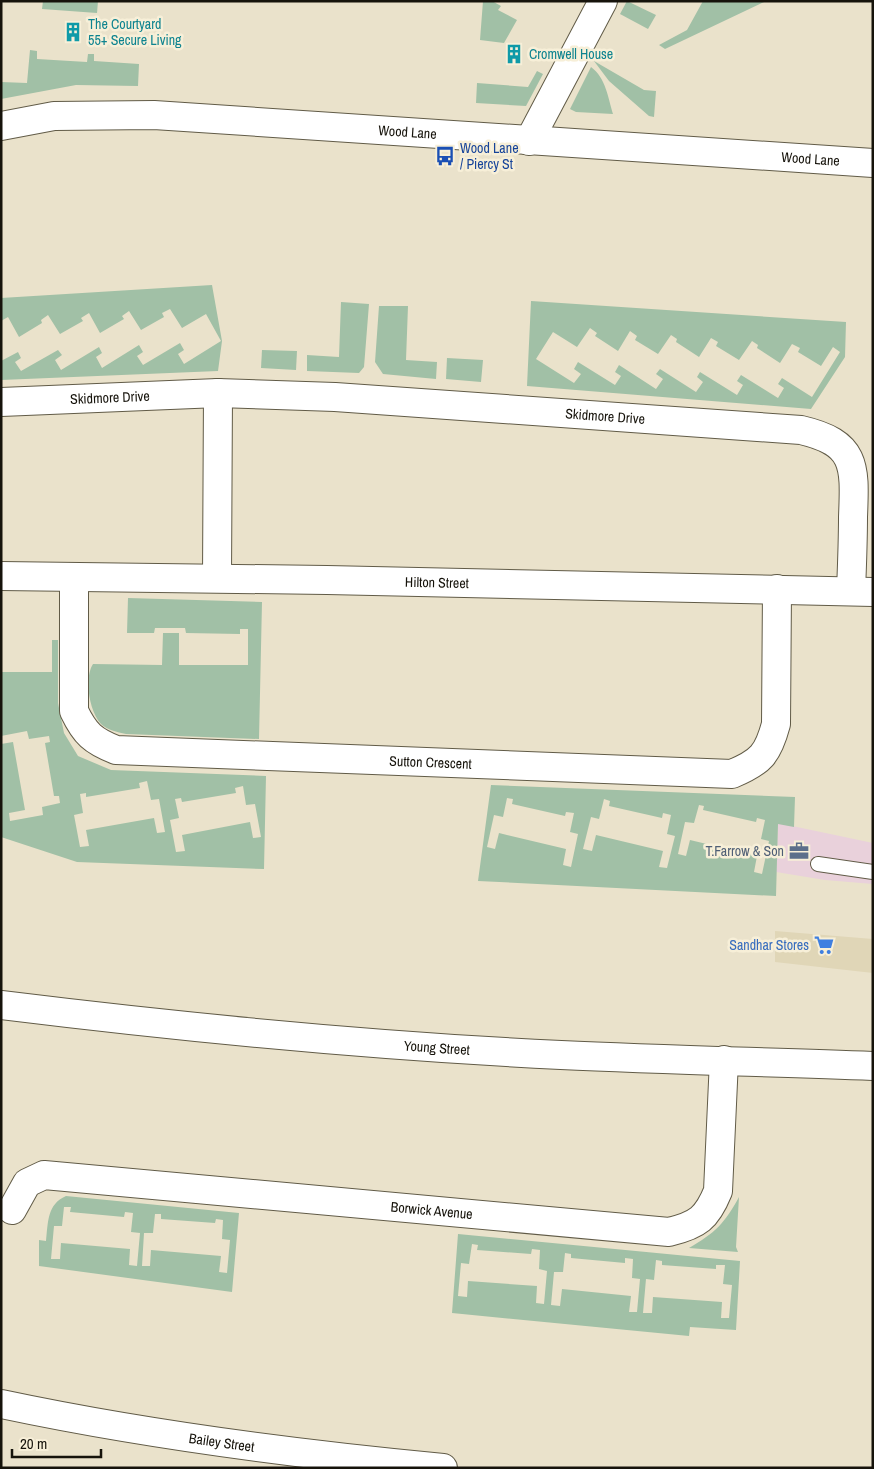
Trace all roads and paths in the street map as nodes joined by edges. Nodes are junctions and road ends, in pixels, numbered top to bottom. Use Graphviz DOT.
graph roads {
  1 [pos="603,1"];
  2 [pos="1,126"];
  3 [pos="529,141"];
  4 [pos="873,163"];
  5 [pos="218,393"];
  6 [pos="1,402"];
  7 [pos="1,576"];
  8 [pos="74,577"];
  9 [pos="217,578"];
  10 [pos="777,589"];
  11 [pos="862,591"];
  12 [pos="818,864"];
  13 [pos="873,872"];
  14 [pos="1,1005"];
  15 [pos="724,1060"];
  16 [pos="873,1066"];
  17 [pos="12,1210"];
  18 [pos="1,1404"];
  19 [pos="443,1468"];
  1 -- 3 [label="street"];
  2 -- 3 [label="street, Wood Lane"];
  3 -- 4 [label="street, Wood Lane"];
  5 -- 6 [label="street, Skidmore Drive"];
  5 -- 9 [label="street"];
  5 -- 11 [label="street, Skidmore Drive"];
  7 -- 8 [label="street, Hilton Street"];
  8 -- 9 [label="street, Hilton Street"];
  8 -- 10 [label="street, Sutton Crescent"];
  9 -- 10 [label="street, Hilton Street"];
  10 -- 11 [label="street, Hilton Street"];
  12 -- 13 [label="lane"];
  14 -- 15 [label="street, Young Street"];
  15 -- 16 [label="street, Young Street"];
  15 -- 17 [label="street, Borwick Avenue"];
  18 -- 19 [label="street, Bailey Street"];
}
